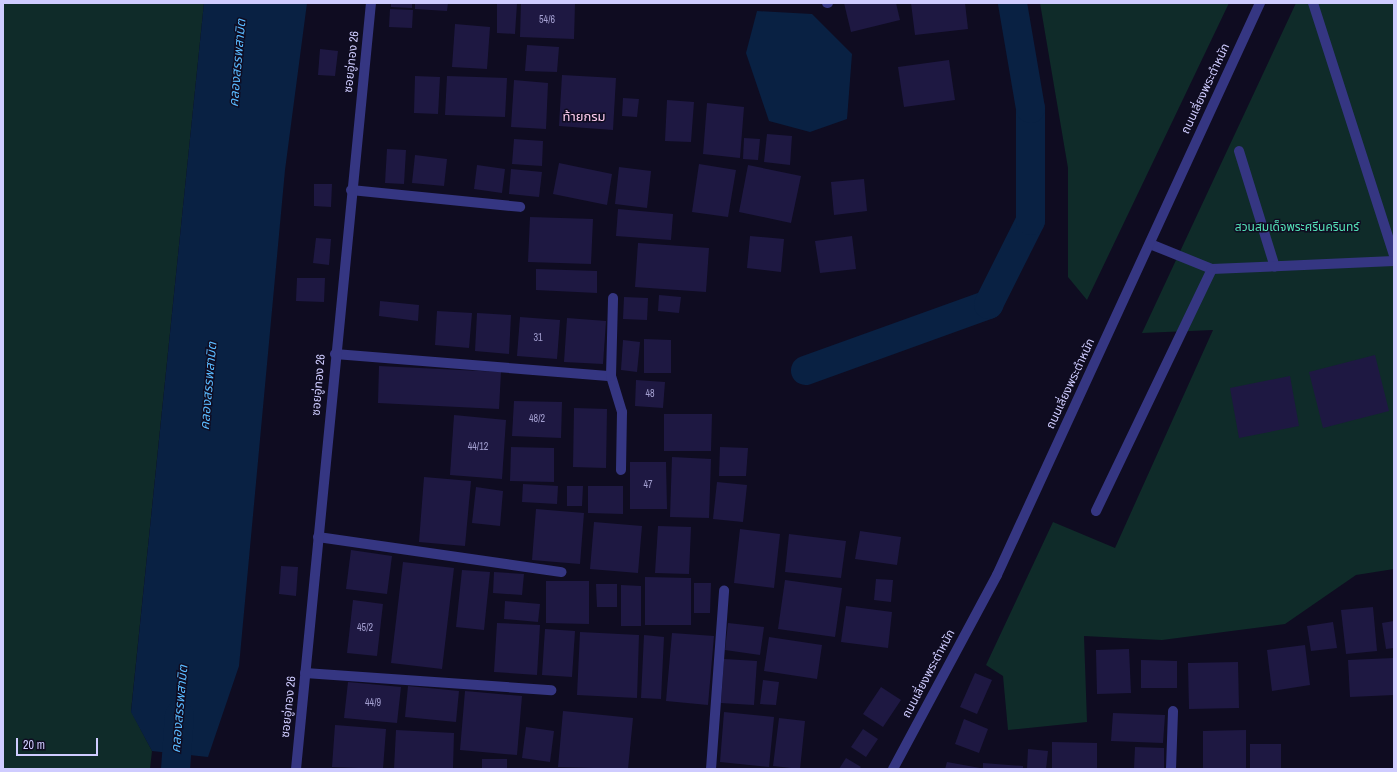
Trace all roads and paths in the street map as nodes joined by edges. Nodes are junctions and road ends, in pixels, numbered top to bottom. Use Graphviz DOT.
graph roads {
  1 [pos="371,3"];
  2 [pos="1260,3"];
  3 [pos="1313,3"];
  4 [pos="1239,151"];
  5 [pos="351,190"];
  6 [pos="520,207"];
  7 [pos="1150,244"];
  8 [pos="1394,255"];
  9 [pos="1394,261"];
  10 [pos="1275,267"];
  11 [pos="1212,269"];
  12 [pos="613,298"];
  13 [pos="335,354"];
  14 [pos="611,376"];
  15 [pos="621,470"];
  16 [pos="1096,511"];
  17 [pos="318,537"];
  18 [pos="561,572"];
  19 [pos="724,590"];
  20 [pos="305,673"];
  21 [pos="551,690"];
  22 [pos="1173,712"];
  23 [pos="296,769"];
  24 [pos="711,769"];
  25 [pos="892,769"];
  26 [pos="1171,769"];
  1 -- 5 [label="street, ซอยอู่ทอง 26"];
  2 -- 7 [label="street, ถนนเลี่ยงพระตำหนัก"];
  3 -- 8 [label="street"];
  4 -- 10 [label="street"];
  5 -- 6 [label="street"];
  5 -- 13 [label="street, ซอยอู่ทอง 26"];
  7 -- 11 [label="street"];
  7 -- 25 [label="street, ถนนเลี่ยงพระตำหนัก"];
  9 -- 10 [label="street"];
  10 -- 11 [label="street"];
  11 -- 16 [label="street"];
  12 -- 14 [label="street"];
  13 -- 14 [label="street"];
  13 -- 17 [label="street, ซอยอู่ทอง 26"];
  14 -- 15 [label="street"];
  17 -- 18 [label="street"];
  17 -- 20 [label="street, ซอยอู่ทอง 26"];
  19 -- 24 [label="street"];
  20 -- 21 [label="street"];
  20 -- 23 [label="street, ซอยอู่ทอง 26"];
  22 -- 26 [label="street"];
}
